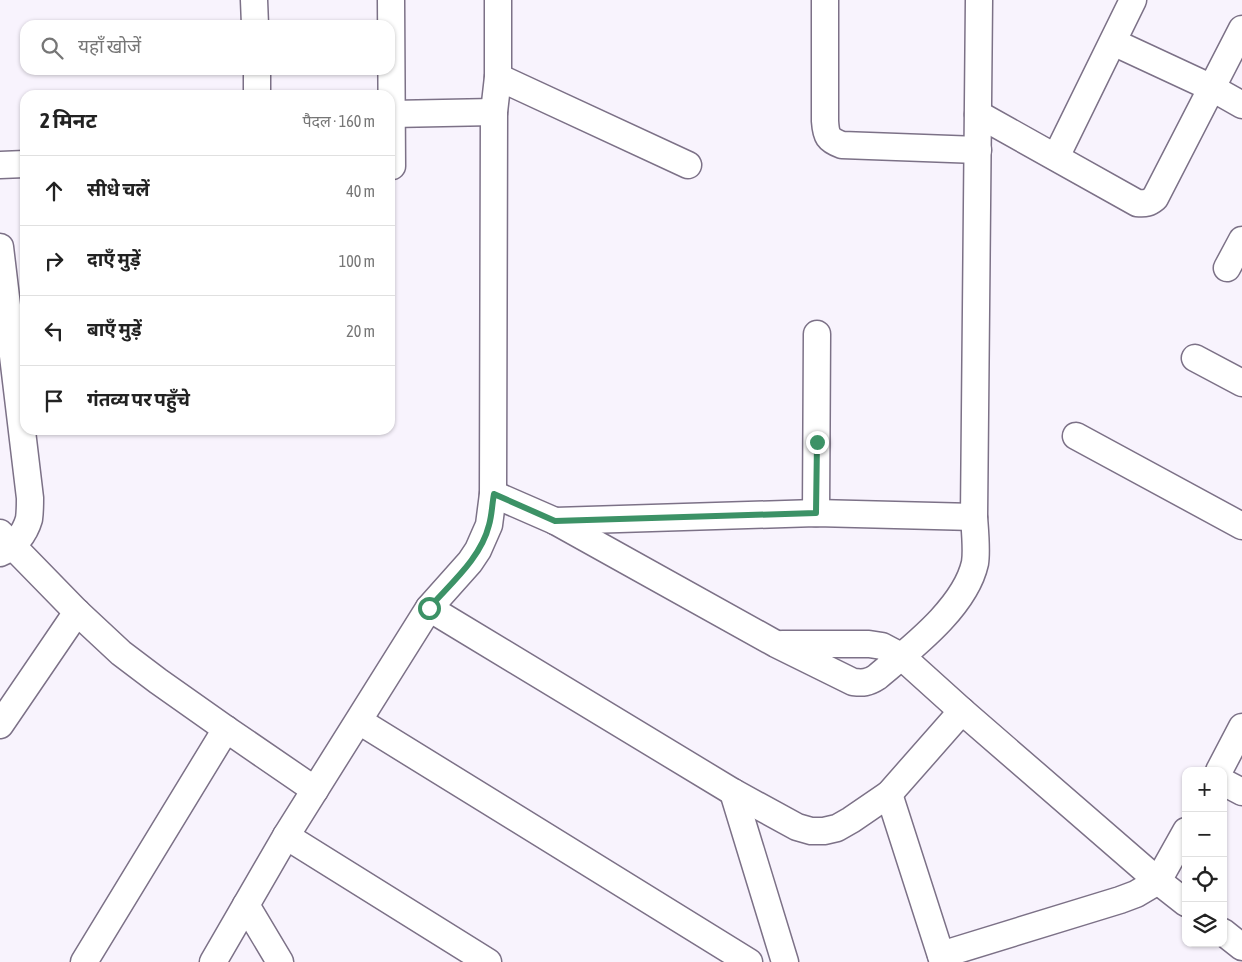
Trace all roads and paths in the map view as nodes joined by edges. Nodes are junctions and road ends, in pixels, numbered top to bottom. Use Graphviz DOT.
graph roads {
  1 [pos="254,0"];
  2 [pos="391,0"];
  3 [pos="498,0"];
  4 [pos="825,0"];
  5 [pos="979,0"];
  6 [pos="1134,0"];
  7 [pos="255,20"];
  8 [pos="391,20"];
  9 [pos="1242,29"];
  10 [pos="1113,42"];
  11 [pos="257,75"];
  12 [pos="392,75"];
  13 [pos="498,77"];
  14 [pos="1212,88"];
  15 [pos="257,90"];
  16 [pos="392,90"];
  17 [pos="1242,105"];
  18 [pos="494,112"];
  19 [pos="395,114"];
  20 [pos="978,114"];
  21 [pos="978,150"];
  22 [pos="1056,157"];
  23 [pos="20,164"];
  24 [pos="0,165"];
  25 [pos="688,165"];
  26 [pos="1242,240"];
  27 [pos="0,247"];
  28 [pos="1227,268"];
  29 [pos="817,334"];
  30 [pos="1195,358"];
  31 [pos="1242,383"];
  32 [pos="20,414"];
  33 [pos="22,435"];
  34 [pos="1076,436"];
  35 [pos="494,494"];
  36 [pos="816,513"];
  37 [pos="974,517"];
  38 [pos="555,521"];
  39 [pos="1242,526"];
  40 [pos="4,544"];
  41 [pos="429,608"];
  42 [pos="77,612"];
  43 [pos="776,644"];
  44 [pos="901,656"];
  45 [pos="962,711"];
  46 [pos="359,721"];
  47 [pos="0,725"];
  48 [pos="1242,727"];
  49 [pos="226,729"];
  50 [pos="1221,767"];
  51 [pos="1227,784"];
  52 [pos="315,790"];
  53 [pos="733,792"];
  54 [pos="1242,792"];
  55 [pos="889,794"];
  56 [pos="286,836"];
  57 [pos="1182,838"];
  58 [pos="1158,882"];
  59 [pos="1185,902"];
  60 [pos="246,905"];
  61 [pos="1227,935"];
  62 [pos="1242,947"];
  63 [pos="942,958"];
  64 [pos="84,962"];
  65 [pos="212,962"];
  66 [pos="280,962"];
  67 [pos="488,962"];
  68 [pos="749,962"];
  69 [pos="785,962"];
  1 -- 7 [label="street"];
  2 -- 8 [label="street"];
  3 -- 13 [label="street"];
  4 -- 21 [label="street"];
  5 -- 20 [label="street"];
  6 -- 10 [label="street"];
  9 -- 14 [label="street"];
  10 -- 14 [label="street"];
  10 -- 22 [label="street"];
  11 -- 15 [label="street"];
  12 -- 16 [label="street"];
  13 -- 18 [label="street"];
  13 -- 25 [label="street"];
  14 -- 17 [label="street"];
  14 -- 22 [label="street"];
  18 -- 19 [label="street"];
  18 -- 35 [label="street"];
  20 -- 21 [label="street"];
  20 -- 22 [label="street"];
  21 -- 37 [label="street"];
  23 -- 24 [label="street"];
  26 -- 28 [label="street"];
  27 -- 32 [label="street"];
  29 -- 36 [label="street"];
  30 -- 31 [label="street"];
  33 -- 40 [label="street"];
  34 -- 39 [label="street"];
  35 -- 38 [label="street"];
  35 -- 41 [label="street"];
  36 -- 37 [label="street"];
  36 -- 38 [label="street"];
  37 -- 44 [label="street"];
  38 -- 43 [label="street"];
  40 -- 42 [label="street"];
  41 -- 46 [label="street"];
  41 -- 53 [label="street"];
  42 -- 47 [label="street"];
  42 -- 49 [label="street"];
  43 -- 44 [label="street"];
  43 -- 44 [label="street"];
  44 -- 45 [label="street"];
  45 -- 55 [label="street"];
  45 -- 58 [label="street"];
  46 -- 52 [label="street"];
  46 -- 68 [label="street"];
  48 -- 50 [label="street"];
  49 -- 52 [label="street"];
  49 -- 64 [label="street"];
  51 -- 54 [label="street"];
  52 -- 56 [label="street"];
  53 -- 55 [label="street"];
  53 -- 69 [label="street"];
  55 -- 63 [label="street"];
  56 -- 60 [label="street"];
  56 -- 67 [label="street"];
  57 -- 58 [label="street"];
  58 -- 59 [label="street"];
  58 -- 63 [label="street"];
  60 -- 65 [label="street"];
  60 -- 66 [label="street"];
  61 -- 62 [label="street"];
}
